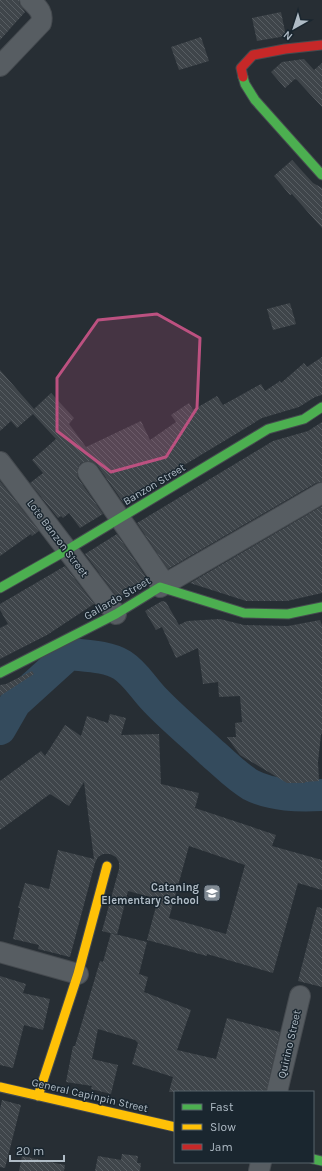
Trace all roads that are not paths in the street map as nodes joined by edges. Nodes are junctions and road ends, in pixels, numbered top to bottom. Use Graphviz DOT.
graph roads {
  1 [pos="30,0"];
  2 [pos="322,45"];
  3 [pos="0,66"];
  4 [pos="322,175"];
  5 [pos="322,407"];
  6 [pos="0,462"];
  7 [pos="88,472"];
  8 [pos="322,493"];
  9 [pos="120,518"];
  10 [pos="67,550"];
  11 [pos="163,585"];
  12 [pos="0,588"];
  13 [pos="322,606"];
  14 [pos="116,614"];
  15 [pos="0,673"];
  16 [pos="107,866"];
  17 [pos="0,952"];
  18 [pos="78,974"];
  19 [pos="300,996"];
  20 [pos="0,1087"];
  21 [pos="277,1091"];
  22 [pos="38,1096"];
  23 [pos="174,1127"];
  1 -- 3 [label="street"];
  2 -- 4 [label="street"];
  5 -- 9 [label="street, Banzon Street"];
  6 -- 10 [label="street, Lote Banzon Street"];
  7 -- 9 [label="street"];
  8 -- 11 [label="street"];
  9 -- 10 [label="street, Banzon Street"];
  9 -- 11 [label="street"];
  10 -- 12 [label="street, Banzon Street"];
  10 -- 14 [label="street, Lote Banzon Street"];
  11 -- 13 [label="street, Gallardo Street"];
  11 -- 14 [label="street, Gallardo Street"];
  14 -- 15 [label="street, Gallardo Street"];
  16 -- 18 [label="street"];
  17 -- 18 [label="street"];
  18 -- 22 [label="street"];
  19 -- 21 [label="street, Quirino Street"];
  20 -- 22 [label="street, General Capinpin Street"];
  22 -- 23 [label="street, General Capinpin Street"];
}
